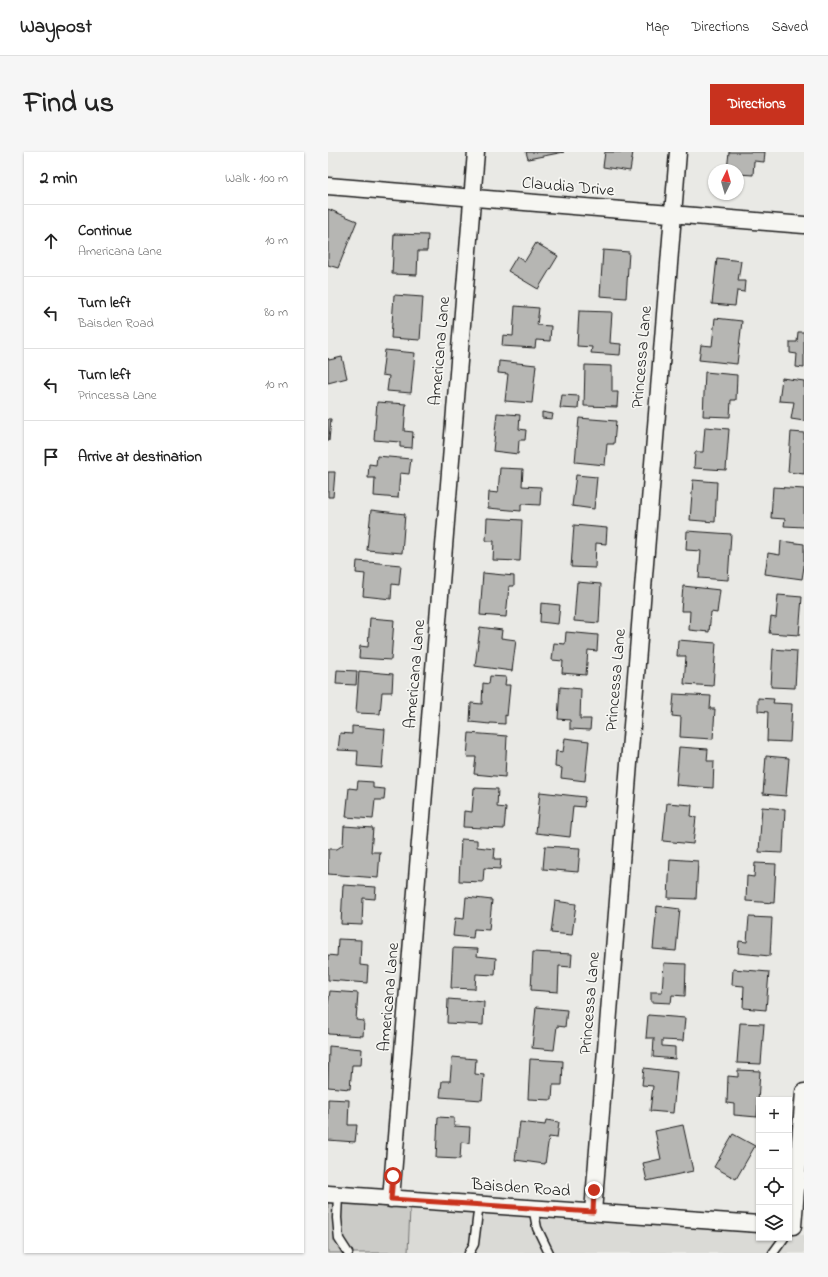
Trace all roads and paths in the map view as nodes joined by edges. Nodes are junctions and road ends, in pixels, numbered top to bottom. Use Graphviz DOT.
graph roads {
  1 [pos="476,152"];
  2 [pos="678,152"];
  3 [pos="328,186"];
  4 [pos="472,198"];
  5 [pos="673,215"];
  6 [pos="804,225"];
  7 [pos="804,1092"];
  8 [pos="333,1195"];
  9 [pos="391,1199"];
  10 [pos="478,1204"];
  11 [pos="533,1207"];
  12 [pos="593,1212"];
  13 [pos="756,1224"];
  14 [pos="792,1230"];
  15 [pos="783,1241"];
  16 [pos="348,1253"];
  17 [pos="469,1253"];
  18 [pos="549,1253"];
  19 [pos="773,1253"];
  1 -- 4 [label="street, Americana Lane"];
  2 -- 5 [label="street, Princessa Lane"];
  3 -- 4 [label="street, Claudia Drive"];
  4 -- 5 [label="street, Claudia Drive"];
  4 -- 9 [label="street, Americana Lane"];
  5 -- 6 [label="street, Claudia Drive"];
  5 -- 12 [label="street, Princessa Lane"];
  7 -- 14 [label="street"];
  8 -- 9 [label="street, Baisden Road"];
  8 -- 16 [label="lane"];
  9 -- 10 [label="street, Baisden Road"];
  10 -- 11 [label="street, Baisden Road"];
  10 -- 17 [label="lane"];
  11 -- 12 [label="street, Baisden Road"];
  11 -- 18 [label="lane"];
  12 -- 13 [label="street, Baisden Road"];
  15 -- 19 [label="lane"];
}
